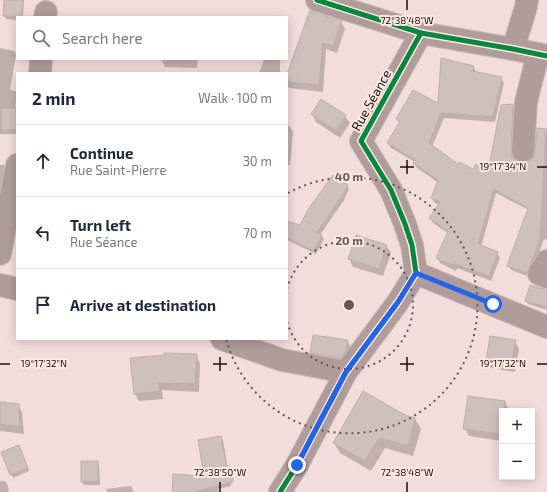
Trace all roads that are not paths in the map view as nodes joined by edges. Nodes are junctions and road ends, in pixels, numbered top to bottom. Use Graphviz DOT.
graph roads {
  1 [pos="316,0"];
  2 [pos="528,0"];
  3 [pos="421,33"];
  4 [pos="513,49"];
  5 [pos="542,55"];
  6 [pos="42,60"];
  7 [pos="40,72"];
  8 [pos="523,151"];
  9 [pos="16,170"];
  10 [pos="0,254"];
  11 [pos="416,273"];
  12 [pos="0,285"];
  13 [pos="16,289"];
  14 [pos="547,327"];
  15 [pos="225,340"];
  16 [pos="346,372"];
  17 [pos="280,492"];
  1 -- 3 [label="street"];
  2 -- 4 [label="street"];
  3 -- 4 [label="street"];
  3 -- 11 [label="street, Rue Séance"];
  4 -- 5 [label="street"];
  5 -- 8 [label="street"];
  6 -- 7 [label="street"];
  9 -- 10 [label="street"];
  11 -- 14 [label="street"];
  11 -- 16 [label="street"];
  12 -- 13 [label="street"];
  15 -- 16 [label="street"];
  16 -- 17 [label="street"];
}
